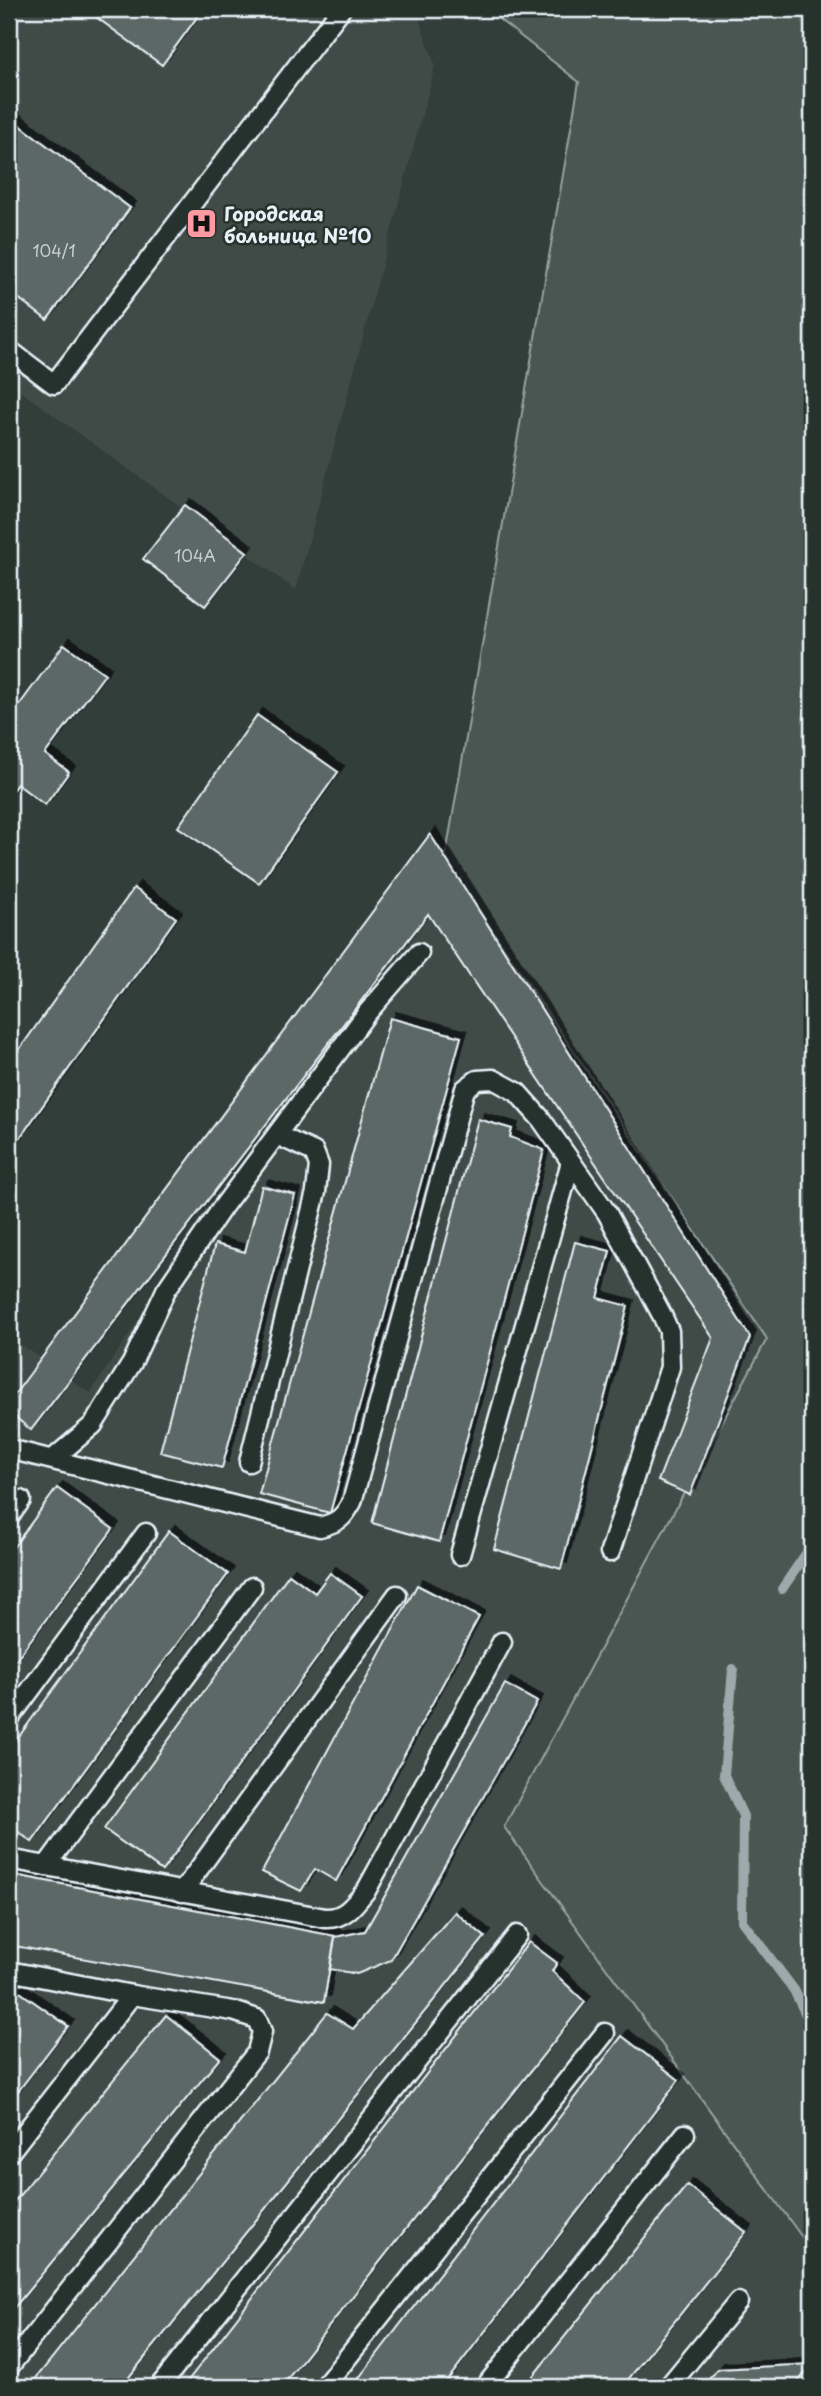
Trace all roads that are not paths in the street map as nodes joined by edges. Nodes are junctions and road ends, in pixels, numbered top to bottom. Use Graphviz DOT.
graph roads {
  1 [pos="341,9"];
  2 [pos="9,350"];
  3 [pos="419,953"];
  4 [pos="277,1135"];
  5 [pos="571,1162"];
  6 [pos="9,1449"];
  7 [pos="53,1459"];
  8 [pos="249,1462"];
  9 [pos="21,1500"];
  10 [pos="9,1517"];
  11 [pos="146,1533"];
  12 [pos="610,1552"];
  13 [pos="460,1555"];
  14 [pos="252,1587"];
  15 [pos="397,1595"];
  16 [pos="502,1642"];
  17 [pos="9,1719"];
  18 [pos="9,1859"];
  19 [pos="46,1866"];
  20 [pos="182,1892"];
  21 [pos="517,1935"];
  22 [pos="9,1971"];
  23 [pos="132,1995"];
  24 [pos="605,2033"];
  25 [pos="685,2134"];
  26 [pos="9,2153"];
  27 [pos="738,2302"];
  28 [pos="9,2367"];
  29 [pos="159,2387"];
  30 [pos="324,2387"];
  31 [pos="485,2387"];
  32 [pos="668,2387"];
  1 -- 2 [label="lane"];
  3 -- 4 [label="lane"];
  4 -- 7 [label="lane"];
  4 -- 8 [label="lane"];
  5 -- 7 [label="lane"];
  5 -- 12 [label="lane"];
  5 -- 13 [label="lane"];
  6 -- 7 [label="lane"];
  9 -- 10 [label="lane"];
  11 -- 17 [label="lane"];
  14 -- 19 [label="lane"];
  15 -- 20 [label="lane"];
  16 -- 20 [label="lane"];
  18 -- 19 [label="lane"];
  19 -- 20 [label="lane"];
  21 -- 29 [label="lane"];
  22 -- 23 [label="lane"];
  23 -- 26 [label="lane"];
  23 -- 28 [label="lane"];
  24 -- 30 [label="lane"];
  25 -- 31 [label="lane"];
  27 -- 32 [label="lane"];
}
